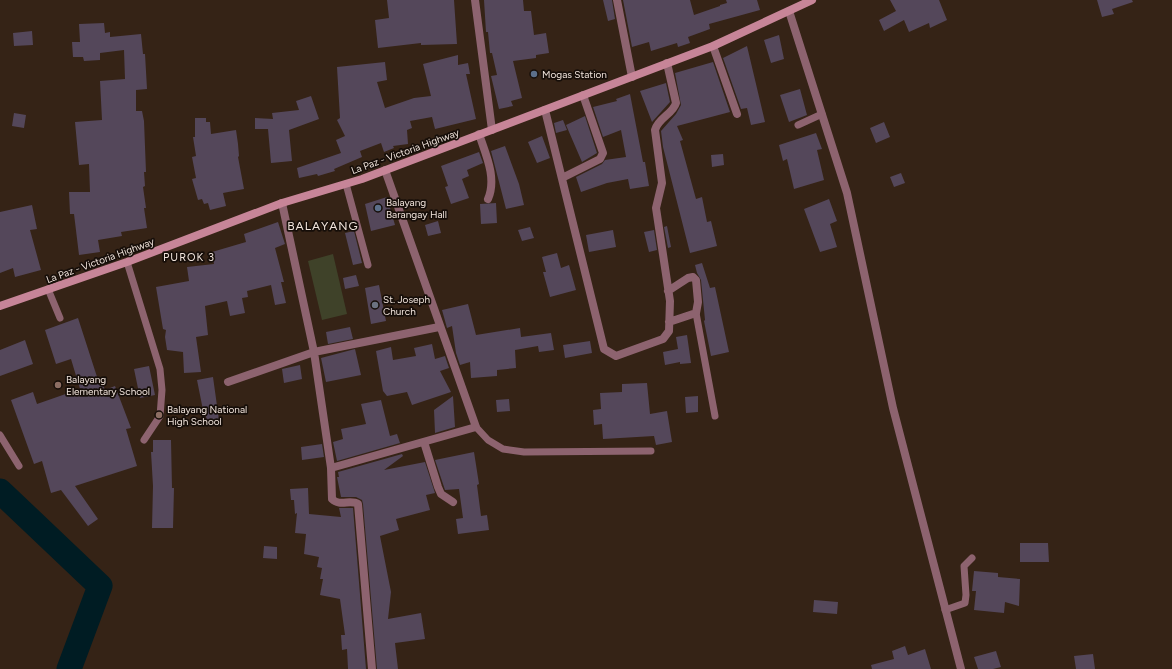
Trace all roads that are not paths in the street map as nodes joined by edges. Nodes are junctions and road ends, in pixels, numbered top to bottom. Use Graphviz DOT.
graph roads {
  1 [pos="474,0"];
  2 [pos="617,0"];
  3 [pos="812,0"];
  4 [pos="789,11"];
  5 [pos="713,46"];
  6 [pos="667,63"];
  7 [pos="632,77"];
  8 [pos="583,95"];
  9 [pos="545,110"];
  10 [pos="737,114"];
  11 [pos="822,114"];
  12 [pos="798,124"];
  13 [pos="492,130"];
  14 [pos="480,134"];
  15 [pos="385,170"];
  16 [pos="562,178"];
  17 [pos="346,184"];
  18 [pos="488,199"];
  19 [pos="282,203"];
  20 [pos="127,262"];
  21 [pos="368,265"];
  22 [pos="48,289"];
  23 [pos="668,291"];
  24 [pos="0,306"];
  25 [pos="696,313"];
  26 [pos="60,318"];
  27 [pos="669,322"];
  28 [pos="439,327"];
  29 [pos="314,352"];
  30 [pos="228,382"];
  31 [pos="715,416"];
  32 [pos="476,427"];
  33 [pos="0,436"];
  34 [pos="144,440"];
  35 [pos="424,442"];
  36 [pos="651,451"];
  37 [pos="19,466"];
  38 [pos="331,468"];
  39 [pos="453,502"];
  40 [pos="972,558"];
  41 [pos="945,610"];
  42 [pos="372,669"];
  43 [pos="961,669"];
  1 -- 13 [label="street"];
  2 -- 7 [label="street"];
  3 -- 4 [label="main road, La Paz - Victoria Highway"];
  4 -- 5 [label="main road, La Paz - Victoria Highway"];
  4 -- 11 [label="street"];
  5 -- 6 [label="main road, La Paz - Victoria Highway"];
  5 -- 10 [label="street"];
  6 -- 7 [label="main road, La Paz - Victoria Highway"];
  6 -- 23 [label="street"];
  7 -- 8 [label="main road, La Paz - Victoria Highway"];
  8 -- 9 [label="main road, La Paz - Victoria Highway"];
  8 -- 16 [label="street"];
  9 -- 13 [label="main road, La Paz - Victoria Highway"];
  9 -- 16 [label="street"];
  11 -- 12 [label="lane"];
  11 -- 41 [label="street"];
  13 -- 14 [label="main road, La Paz - Victoria Highway"];
  14 -- 15 [label="main road, La Paz - Victoria Highway"];
  14 -- 18 [label="street"];
  15 -- 17 [label="main road, La Paz - Victoria Highway"];
  15 -- 28 [label="street"];
  16 -- 27 [label="street"];
  17 -- 19 [label="main road, La Paz - Victoria Highway"];
  17 -- 21 [label="lane"];
  19 -- 20 [label="main road, La Paz - Victoria Highway"];
  19 -- 29 [label="street"];
  20 -- 22 [label="main road, La Paz - Victoria Highway"];
  20 -- 34 [label="lane"];
  22 -- 24 [label="main road, La Paz - Victoria Highway"];
  22 -- 26 [label="lane"];
  23 -- 25 [label="street"];
  23 -- 27 [label="street"];
  25 -- 27 [label="street"];
  25 -- 31 [label="lane"];
  28 -- 29 [label="street"];
  28 -- 32 [label="street"];
  29 -- 30 [label="street"];
  29 -- 38 [label="street"];
  32 -- 35 [label="street"];
  32 -- 36 [label="lane"];
  33 -- 37 [label="lane"];
  35 -- 38 [label="street"];
  35 -- 39 [label="street"];
  38 -- 42 [label="street"];
  40 -- 41 [label="lane"];
  41 -- 43 [label="street"];
}
